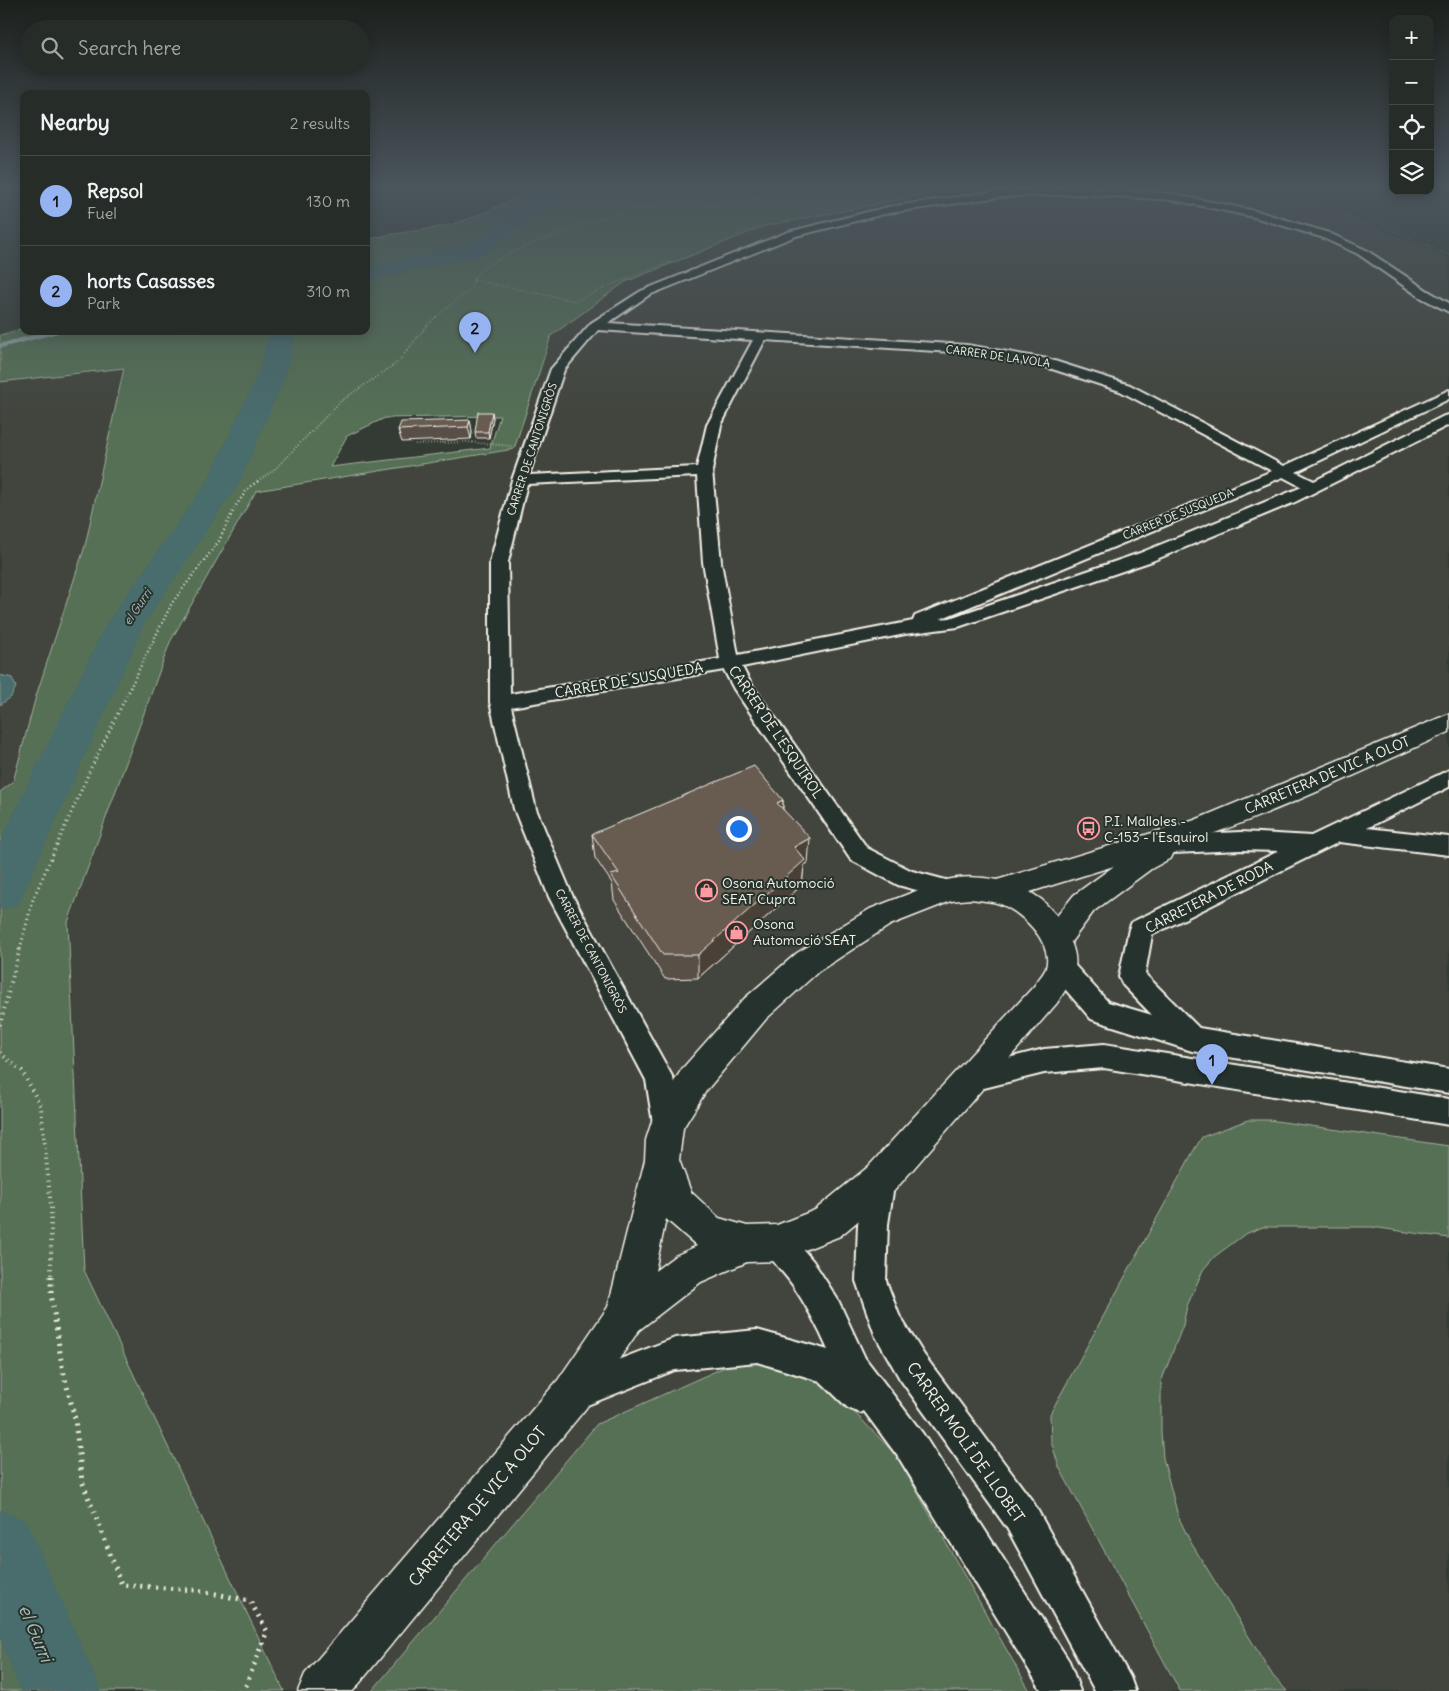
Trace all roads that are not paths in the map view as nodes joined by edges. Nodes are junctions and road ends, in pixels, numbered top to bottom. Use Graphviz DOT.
graph roads {
  1 [pos="715,265"];
  2 [pos="1381,265"];
  3 [pos="1449,308"];
  4 [pos="596,326"];
  5 [pos="761,336"];
  6 [pos="1449,394"];
  7 [pos="1449,419"];
  8 [pos="704,470"];
  9 [pos="1284,472"];
  10 [pos="520,480"];
  11 [pos="1313,487"];
  12 [pos="905,628"];
  13 [pos="730,663"];
  14 [pos="500,702"];
  15 [pos="1449,722"];
  16 [pos="1449,778"];
  17 [pos="1204,827"];
  18 [pos="1338,834"];
  19 [pos="1172,844"];
  20 [pos="1316,844"];
  21 [pos="1449,846"];
  22 [pos="949,890"];
  23 [pos="999,891"];
  24 [pos="1058,954"];
  25 [pos="1192,1039"];
  26 [pos="972,1079"];
  27 [pos="1449,1081"];
  28 [pos="1449,1112"];
  29 [pos="666,1123"];
  30 [pos="662,1160"];
  31 [pos="881,1179"];
  32 [pos="762,1243"];
  33 [pos="626,1316"];
  34 [pos="572,1394"];
  35 [pos="911,1446"];
  36 [pos="322,1691"];
  37 [pos="1061,1691"];
  38 [pos="1116,1691"];
  1 -- 4 [label="street, CARRER DE CANTONIGRÒS"];
  2 -- 3 [label="street, CARRER DE CANTONIGRÒS"];
  4 -- 5 [label="street, CARRER DE LA VOLA"];
  4 -- 10 [label="street, CARRER DE CANTONIGRÒS"];
  5 -- 8 [label="street, CARRER DE L'ESQUIROL"];
  5 -- 9 [label="street, CARRER DE LA VOLA"];
  6 -- 9 [label="street, CARRER DE SUSQUEDA"];
  7 -- 11 [label="street, CARRER DE SUSQUEDA"];
  8 -- 10 [label="street"];
  8 -- 13 [label="street, CARRER DE L'ESQUIROL"];
  9 -- 11 [label="street, CARRER DE LA VOLA"];
  9 -- 12 [label="street, CARRER DE SUSQUEDA"];
  10 -- 14 [label="street, CARRER DE CANTONIGRÒS"];
  11 -- 12 [label="street, CARRER DE SUSQUEDA"];
  12 -- 13 [label="street, CARRER DE SUSQUEDA"];
  13 -- 14 [label="street, CARRER DE SUSQUEDA"];
  13 -- 22 [label="street, CARRER DE L'ESQUIROL"];
  14 -- 29 [label="street, CARRER DE CANTONIGRÒS"];
  15 -- 17 [label="street, CARRETERA DE VIC A OLOT"];
  16 -- 18 [label="street, CARRETERA DE RODA"];
  17 -- 19 [label="street, CARRETERA DE VIC A OLOT"];
  17 -- 23 [label="street, CARRETERA DE VIC A OLOT"];
  18 -- 20 [label="street, CARRETERA DE RODA"];
  18 -- 21 [label="street"];
  19 -- 20 [label="street, CARRETERA DE RODA"];
  19 -- 24 [label="street, CARRETERA DE VIC A OLOT"];
  20 -- 25 [label="street, CARRETERA DE RODA"];
  22 -- 23 [label="street"];
  22 -- 29 [label="street"];
  23 -- 24 [label="street"];
  24 -- 25 [label="street"];
  24 -- 26 [label="street, CARRETERA DE VIC A OLOT"];
  25 -- 27 [label="street"];
  26 -- 28 [label="street"];
  26 -- 31 [label="street, CARRETERA DE VIC A OLOT"];
  29 -- 30 [label="street"];
  30 -- 32 [label="street"];
  30 -- 33 [label="street, CARRETERA DE VIC A OLOT"];
  31 -- 32 [label="street, CARRETERA DE VIC A OLOT"];
  31 -- 38 [label="street, CARRER MOLÍ DE LLOBET"];
  32 -- 33 [label="street, CARRETERA DE VIC A OLOT"];
  32 -- 35 [label="street"];
  33 -- 34 [label="street, CARRETERA DE VIC A OLOT"];
  34 -- 35 [label="street"];
  34 -- 36 [label="street, CARRETERA DE VIC A OLOT"];
  35 -- 37 [label="street"];
}
